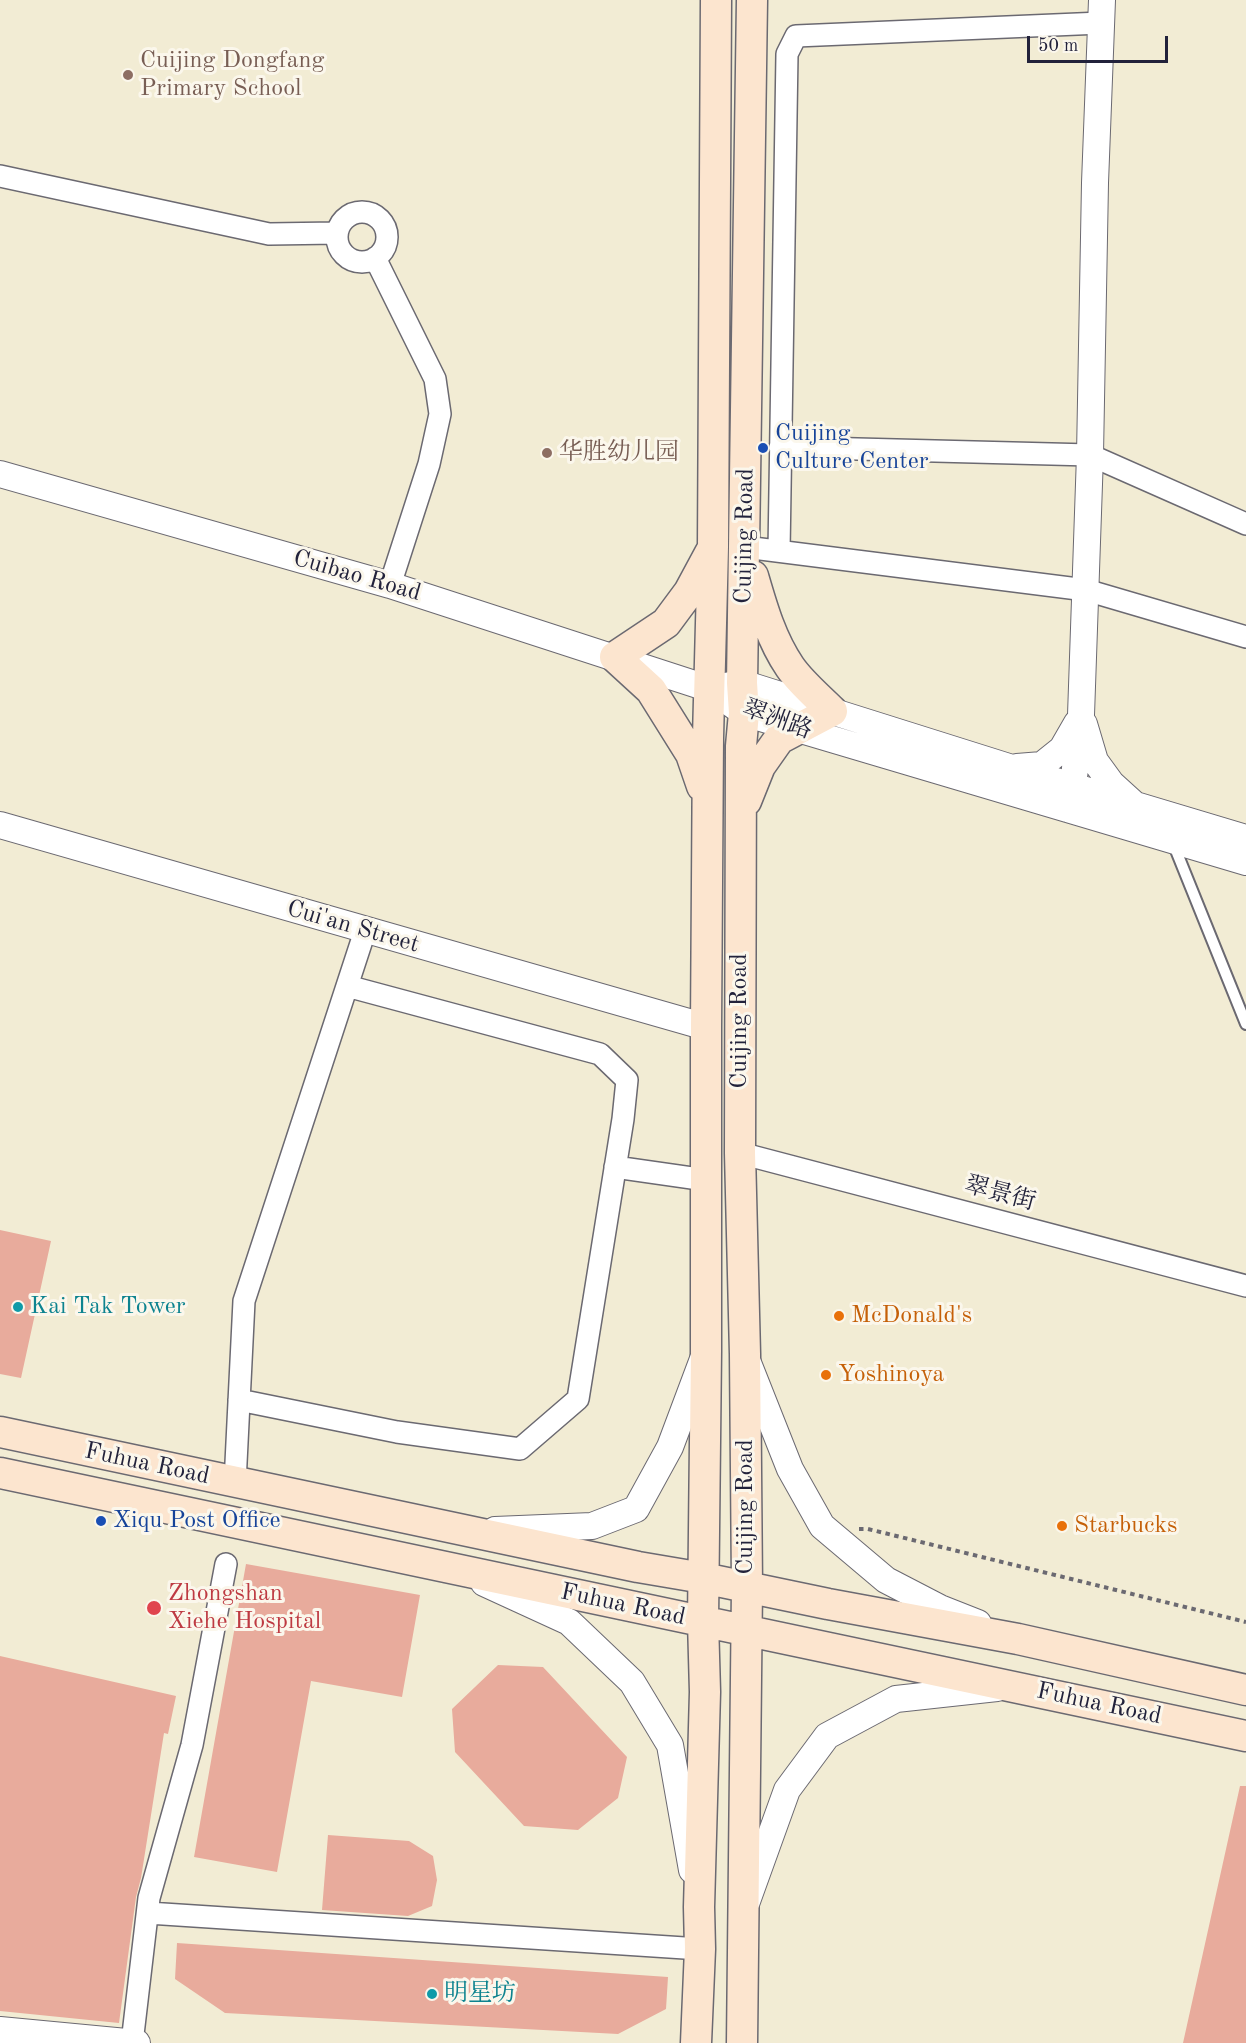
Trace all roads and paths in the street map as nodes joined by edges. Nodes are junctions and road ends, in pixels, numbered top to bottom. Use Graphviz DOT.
graph roads {
  1 [pos="716,0"];
  2 [pos="752,0"];
  3 [pos="1102,11"];
  4 [pos="0,176"];
  5 [pos="337,233"];
  6 [pos="375,258"];
  7 [pos="780,447"];
  8 [pos="1090,455"];
  9 [pos="0,474"];
  10 [pos="1246,524"];
  11 [pos="713,547"];
  12 [pos="745,547"];
  13 [pos="779,551"];
  14 [pos="390,585"];
  15 [pos="1086,590"];
  16 [pos="1246,637"];
  17 [pos="615,657"];
  18 [pos="742,683"];
  19 [pos="710,689"];
  20 [pos="832,711"];
  21 [pos="744,713"];
  22 [pos="1081,715"];
  23 [pos="796,728"];
  24 [pos="1012,768"];
  25 [pos="1070,798"];
  26 [pos="1136,806"];
  27 [pos="709,807"];
  28 [pos="741,814"];
  29 [pos="0,825"];
  30 [pos="1246,838"];
  31 [pos="1172,840"];
  32 [pos="1246,862"];
  33 [pos="365,930"];
  34 [pos="347,986"];
  35 [pos="1246,1024"];
  36 [pos="706,1027"];
  37 [pos="740,1153"];
  38 [pos="615,1167"];
  39 [pos="706,1179"];
  40 [pos="1246,1286"];
  41 [pos="706,1351"];
  42 [pos="745,1354"];
  43 [pos="239,1400"];
  44 [pos="0,1432"];
  45 [pos="0,1473"];
  46 [pos="235,1483"];
  47 [pos="822,1526"];
  48 [pos="463,1531"];
  49 [pos="226,1564"];
  50 [pos="457,1570"];
  51 [pos="703,1578"];
  52 [pos="747,1587"];
  53 [pos="703,1621"];
  54 [pos="1246,1622"];
  55 [pos="746,1632"];
  56 [pos="1018,1640"];
  57 [pos="1015,1686"];
  58 [pos="1246,1690"];
  59 [pos="1246,1736"];
  60 [pos="699,1907"];
  61 [pos="744,1910"];
  62 [pos="148,1913"];
  63 [pos="700,1949"];
  64 [pos="0,2030"];
  65 [pos="132,2043"];
  66 [pos="137,2043"];
  67 [pos="696,2043"];
  68 [pos="742,2043"];
  1 -- 11 [label="main road, Cuijing Road"];
  2 -- 12 [label="main road, Cuijing Road"];
  3 -- 7 [label="street"];
  3 -- 8 [label="street"];
  4 -- 5 [label="street"];
  5 -- 6 [label="street"];
  5 -- 6 [label="street"];
  6 -- 14 [label="street"];
  7 -- 8 [label="street"];
  7 -- 13 [label="street"];
  8 -- 10 [label="street"];
  8 -- 15 [label="street"];
  9 -- 14 [label="street, Cuibao Road"];
  11 -- 17 [label="main road"];
  11 -- 19 [label="main road, Cuijing Road"];
  12 -- 13 [label="street"];
  12 -- 18 [label="main road, Cuijing Road"];
  12 -- 20 [label="main road"];
  13 -- 15 [label="street"];
  14 -- 17 [label="street, Cuibao Road"];
  15 -- 16 [label="street"];
  15 -- 22 [label="street"];
  17 -- 19 [label="street, Cuibao Road"];
  17 -- 27 [label="main road"];
  18 -- 19 [label="street, 翠洲路"];
  18 -- 20 [label="street, 翠洲路"];
  18 -- 21 [label="main road, Cuijing Road"];
  19 -- 21 [label="street, 翠洲路"];
  19 -- 27 [label="main road, Cuijing Road"];
  20 -- 23 [label="main road"];
  20 -- 24 [label="street, 翠洲路"];
  21 -- 23 [label="street, 翠洲路"];
  21 -- 28 [label="main road, Cuijing Road"];
  22 -- 24 [label="street"];
  22 -- 25 [label="street"];
  22 -- 26 [label="street"];
  23 -- 25 [label="street, 翠洲路"];
  23 -- 28 [label="main road"];
  24 -- 25 [label="street, 翠洲路"];
  25 -- 26 [label="street, 翠洲路"];
  25 -- 31 [label="street, 翠洲路"];
  26 -- 30 [label="street, 翠洲路"];
  27 -- 36 [label="main road, Cuijing Road"];
  28 -- 37 [label="main road, Cuijing Road"];
  29 -- 33 [label="street, Cui'an Street"];
  31 -- 32 [label="street, 翠洲路"];
  31 -- 35 [label="lane"];
  33 -- 34 [label="street"];
  33 -- 36 [label="street, Cui'an Street"];
  34 -- 38 [label="street"];
  34 -- 43 [label="street"];
  36 -- 39 [label="main road, Cuijing Road"];
  37 -- 40 [label="street, 翠景街"];
  37 -- 42 [label="main road, Cuijing Road"];
  38 -- 39 [label="street"];
  38 -- 43 [label="street"];
  39 -- 41 [label="main road, Cuijing Road"];
  41 -- 48 [label="street"];
  41 -- 51 [label="main road, Cuijing Road"];
  42 -- 47 [label="street"];
  42 -- 52 [label="main road, Cuijing Road"];
  43 -- 46 [label="street"];
  44 -- 46 [label="main road, Fuhua Road"];
  45 -- 50 [label="main road, Fuhua Road"];
  46 -- 48 [label="main road, Fuhua Road"];
  47 -- 54 [label="path"];
  47 -- 56 [label="street"];
  48 -- 51 [label="main road, Fuhua Road"];
  49 -- 62 [label="street"];
  50 -- 53 [label="main road, Fuhua Road"];
  50 -- 60 [label="street"];
  51 -- 52 [label="main road, Fuhua Road"];
  51 -- 53 [label="main road, Cuijing Road"];
  52 -- 55 [label="main road, Cuijing Road"];
  52 -- 56 [label="main road, Fuhua Road"];
  53 -- 55 [label="main road, Fuhua Road"];
  53 -- 60 [label="main road, Cuijing Road"];
  55 -- 57 [label="main road, Fuhua Road"];
  55 -- 61 [label="main road, Cuijing Road"];
  56 -- 58 [label="main road, Fuhua Road"];
  57 -- 59 [label="main road, Fuhua Road"];
  57 -- 61 [label="street"];
  60 -- 63 [label="main road, Cuijing Road"];
  61 -- 68 [label="main road, Cuijing Road"];
  62 -- 63 [label="street"];
  62 -- 65 [label="street"];
  63 -- 67 [label="main road, Cuijing Road"];
  64 -- 65 [label="street"];
  65 -- 66 [label="street"];
}
